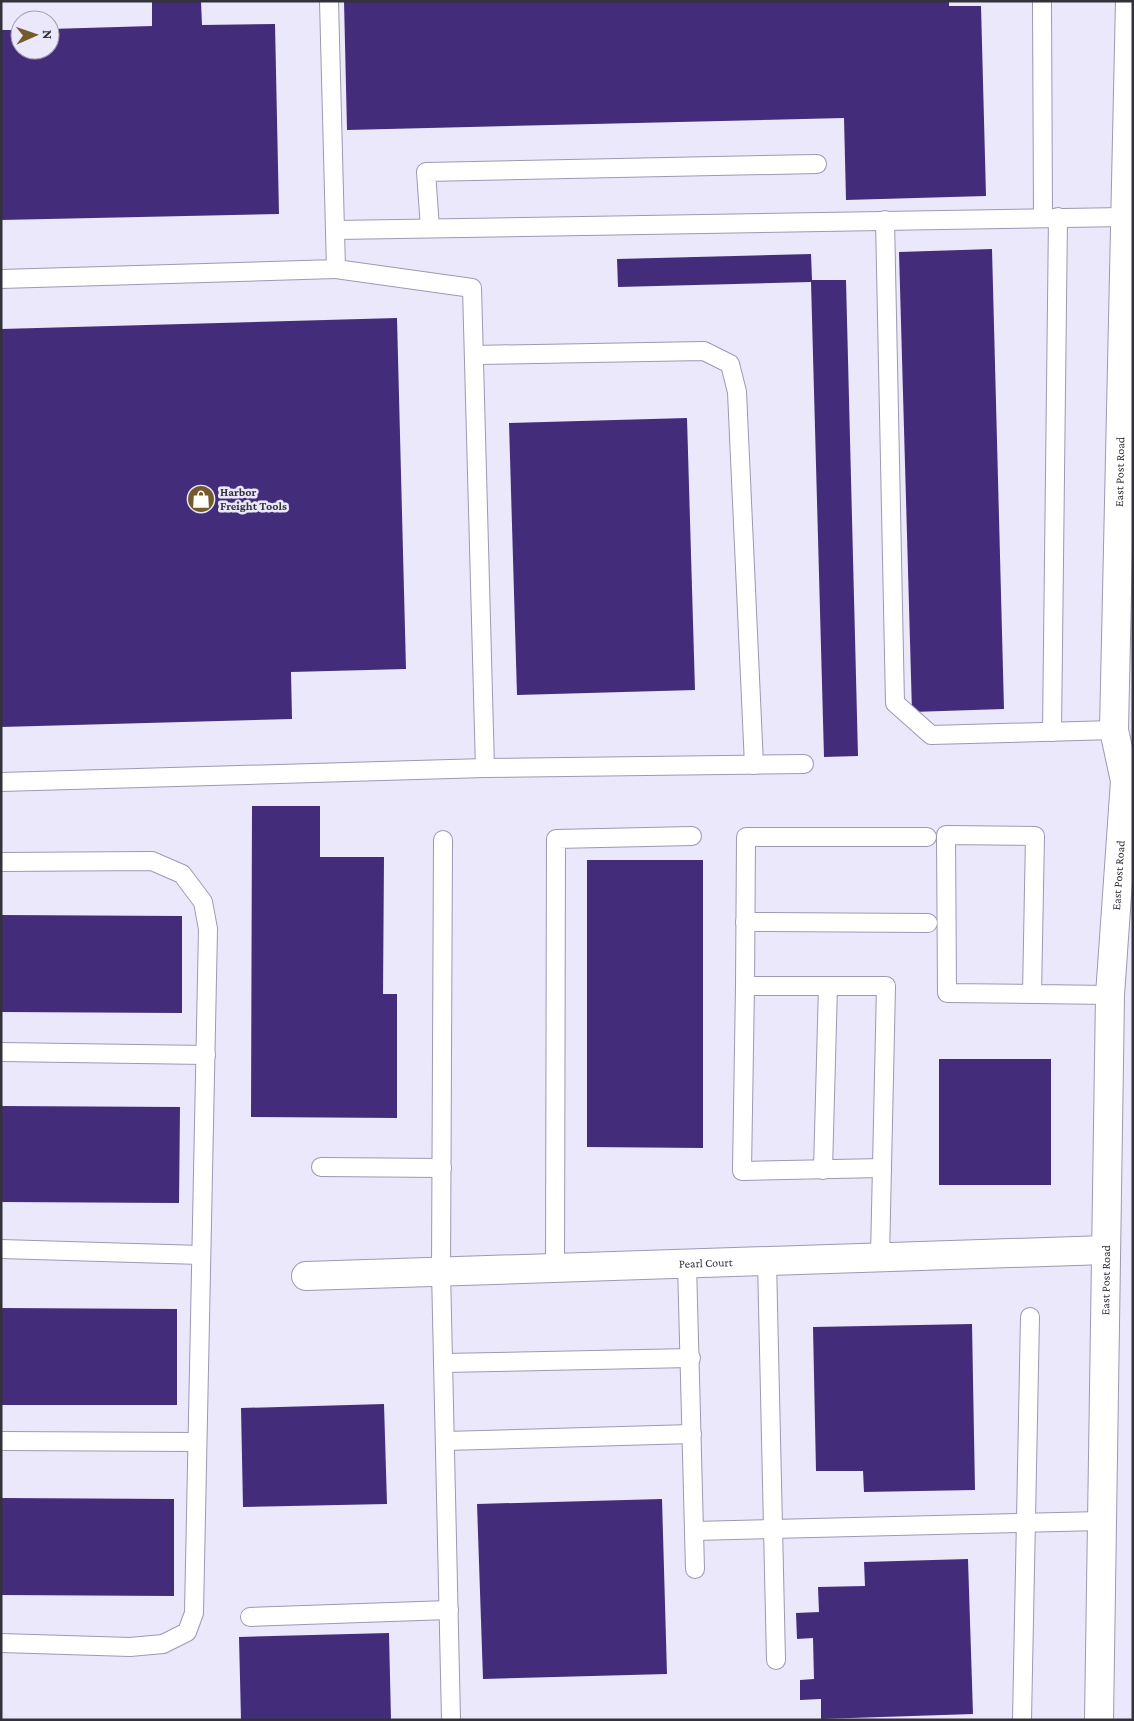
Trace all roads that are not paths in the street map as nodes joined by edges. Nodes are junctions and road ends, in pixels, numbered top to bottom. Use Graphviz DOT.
graph roads {
  1 [pos="329,1"];
  2 [pos="1042,1"];
  3 [pos="1130,1"];
  4 [pos="817,164"];
  5 [pos="1050,217"];
  6 [pos="1125,217"];
  7 [pos="885,220"];
  8 [pos="430,228"];
  9 [pos="336,230"];
  10 [pos="336,269"];
  11 [pos="1,279"];
  12 [pos="1128,331"];
  13 [pos="474,355"];
  14 [pos="1114,730"];
  15 [pos="1052,732"];
  16 [pos="754,764"];
  17 [pos="804,764"];
  18 [pos="485,768"];
  19 [pos="1129,781"];
  20 [pos="1,782"];
  21 [pos="692,836"];
  22 [pos="927,837"];
  23 [pos="443,840"];
  24 [pos="1,862"];
  25 [pos="745,922"];
  26 [pos="928,923"];
  27 [pos="744,986"];
  28 [pos="828,986"];
  29 [pos="1032,994"];
  30 [pos="1110,995"];
  31 [pos="1,1052"];
  32 [pos="206,1055"];
  33 [pos="321,1167"];
  34 [pos="442,1168"];
  35 [pos="882,1168"];
  36 [pos="823,1170"];
  37 [pos="1,1249"];
  38 [pos="1106,1250"];
  39 [pos="201,1254"];
  40 [pos="880,1257"];
  41 [pos="767,1261"];
  42 [pos="687,1264"];
  43 [pos="555,1268"];
  44 [pos="441,1271"];
  45 [pos="306,1276"];
  46 [pos="1030,1317"];
  47 [pos="691,1358"];
  48 [pos="444,1363"];
  49 [pos="692,1434"];
  50 [pos="1,1441"];
  51 [pos="445,1441"];
  52 [pos="197,1442"];
  53 [pos="1102,1521"];
  54 [pos="1026,1523"];
  55 [pos="774,1527"];
  56 [pos="694,1531"];
  57 [pos="695,1569"];
  58 [pos="449,1610"];
  59 [pos="250,1617"];
  60 [pos="1,1643"];
  61 [pos="776,1660"];
  62 [pos="451,1720"];
  63 [pos="1022,1720"];
  64 [pos="1099,1720"];
  1 -- 9 [label="lane"];
  2 -- 5 [label="lane"];
  3 -- 6 [label="street, East Post Road"];
  4 -- 8 [label="lane"];
  5 -- 6 [label="lane"];
  5 -- 7 [label="lane"];
  5 -- 15 [label="lane"];
  6 -- 12 [label="street, East Post Road"];
  7 -- 8 [label="lane"];
  7 -- 15 [label="lane"];
  8 -- 9 [label="lane"];
  9 -- 10 [label="lane"];
  10 -- 11 [label="lane"];
  10 -- 13 [label="lane"];
  12 -- 14 [label="street, East Post Road"];
  13 -- 16 [label="lane"];
  13 -- 18 [label="lane"];
  14 -- 15 [label="lane"];
  14 -- 19 [label="street, East Post Road"];
  16 -- 17 [label="lane"];
  16 -- 18 [label="lane"];
  18 -- 20 [label="lane"];
  19 -- 30 [label="street, East Post Road"];
  21 -- 43 [label="lane"];
  22 -- 25 [label="lane"];
  23 -- 34 [label="lane"];
  24 -- 32 [label="lane"];
  25 -- 26 [label="lane"];
  25 -- 27 [label="lane"];
  27 -- 28 [label="lane"];
  27 -- 36 [label="lane"];
  28 -- 35 [label="lane"];
  28 -- 36 [label="lane"];
  29 -- 29 [label="lane"];
  29 -- 30 [label="lane"];
  30 -- 38 [label="street, East Post Road"];
  31 -- 32 [label="lane"];
  32 -- 39 [label="lane"];
  33 -- 34 [label="lane"];
  34 -- 44 [label="lane"];
  35 -- 36 [label="lane"];
  35 -- 40 [label="lane"];
  37 -- 39 [label="lane"];
  38 -- 40 [label="street, Pearl Court"];
  38 -- 53 [label="street, East Post Road"];
  39 -- 52 [label="lane"];
  40 -- 41 [label="street, Pearl Court"];
  41 -- 42 [label="street, Pearl Court"];
  41 -- 55 [label="lane"];
  42 -- 43 [label="street, Pearl Court"];
  42 -- 47 [label="lane"];
  43 -- 44 [label="street, Pearl Court"];
  44 -- 45 [label="street, Pearl Court"];
  44 -- 48 [label="lane"];
  46 -- 54 [label="lane"];
  47 -- 48 [label="lane"];
  47 -- 49 [label="lane"];
  48 -- 51 [label="lane"];
  49 -- 51 [label="lane"];
  49 -- 56 [label="lane"];
  50 -- 52 [label="lane"];
  51 -- 58 [label="lane"];
  52 -- 60 [label="lane"];
  53 -- 54 [label="lane"];
  53 -- 64 [label="street, East Post Road"];
  54 -- 55 [label="lane"];
  54 -- 63 [label="lane"];
  55 -- 56 [label="lane"];
  55 -- 61 [label="lane"];
  56 -- 57 [label="lane"];
  58 -- 59 [label="lane"];
  58 -- 62 [label="lane"];
}
